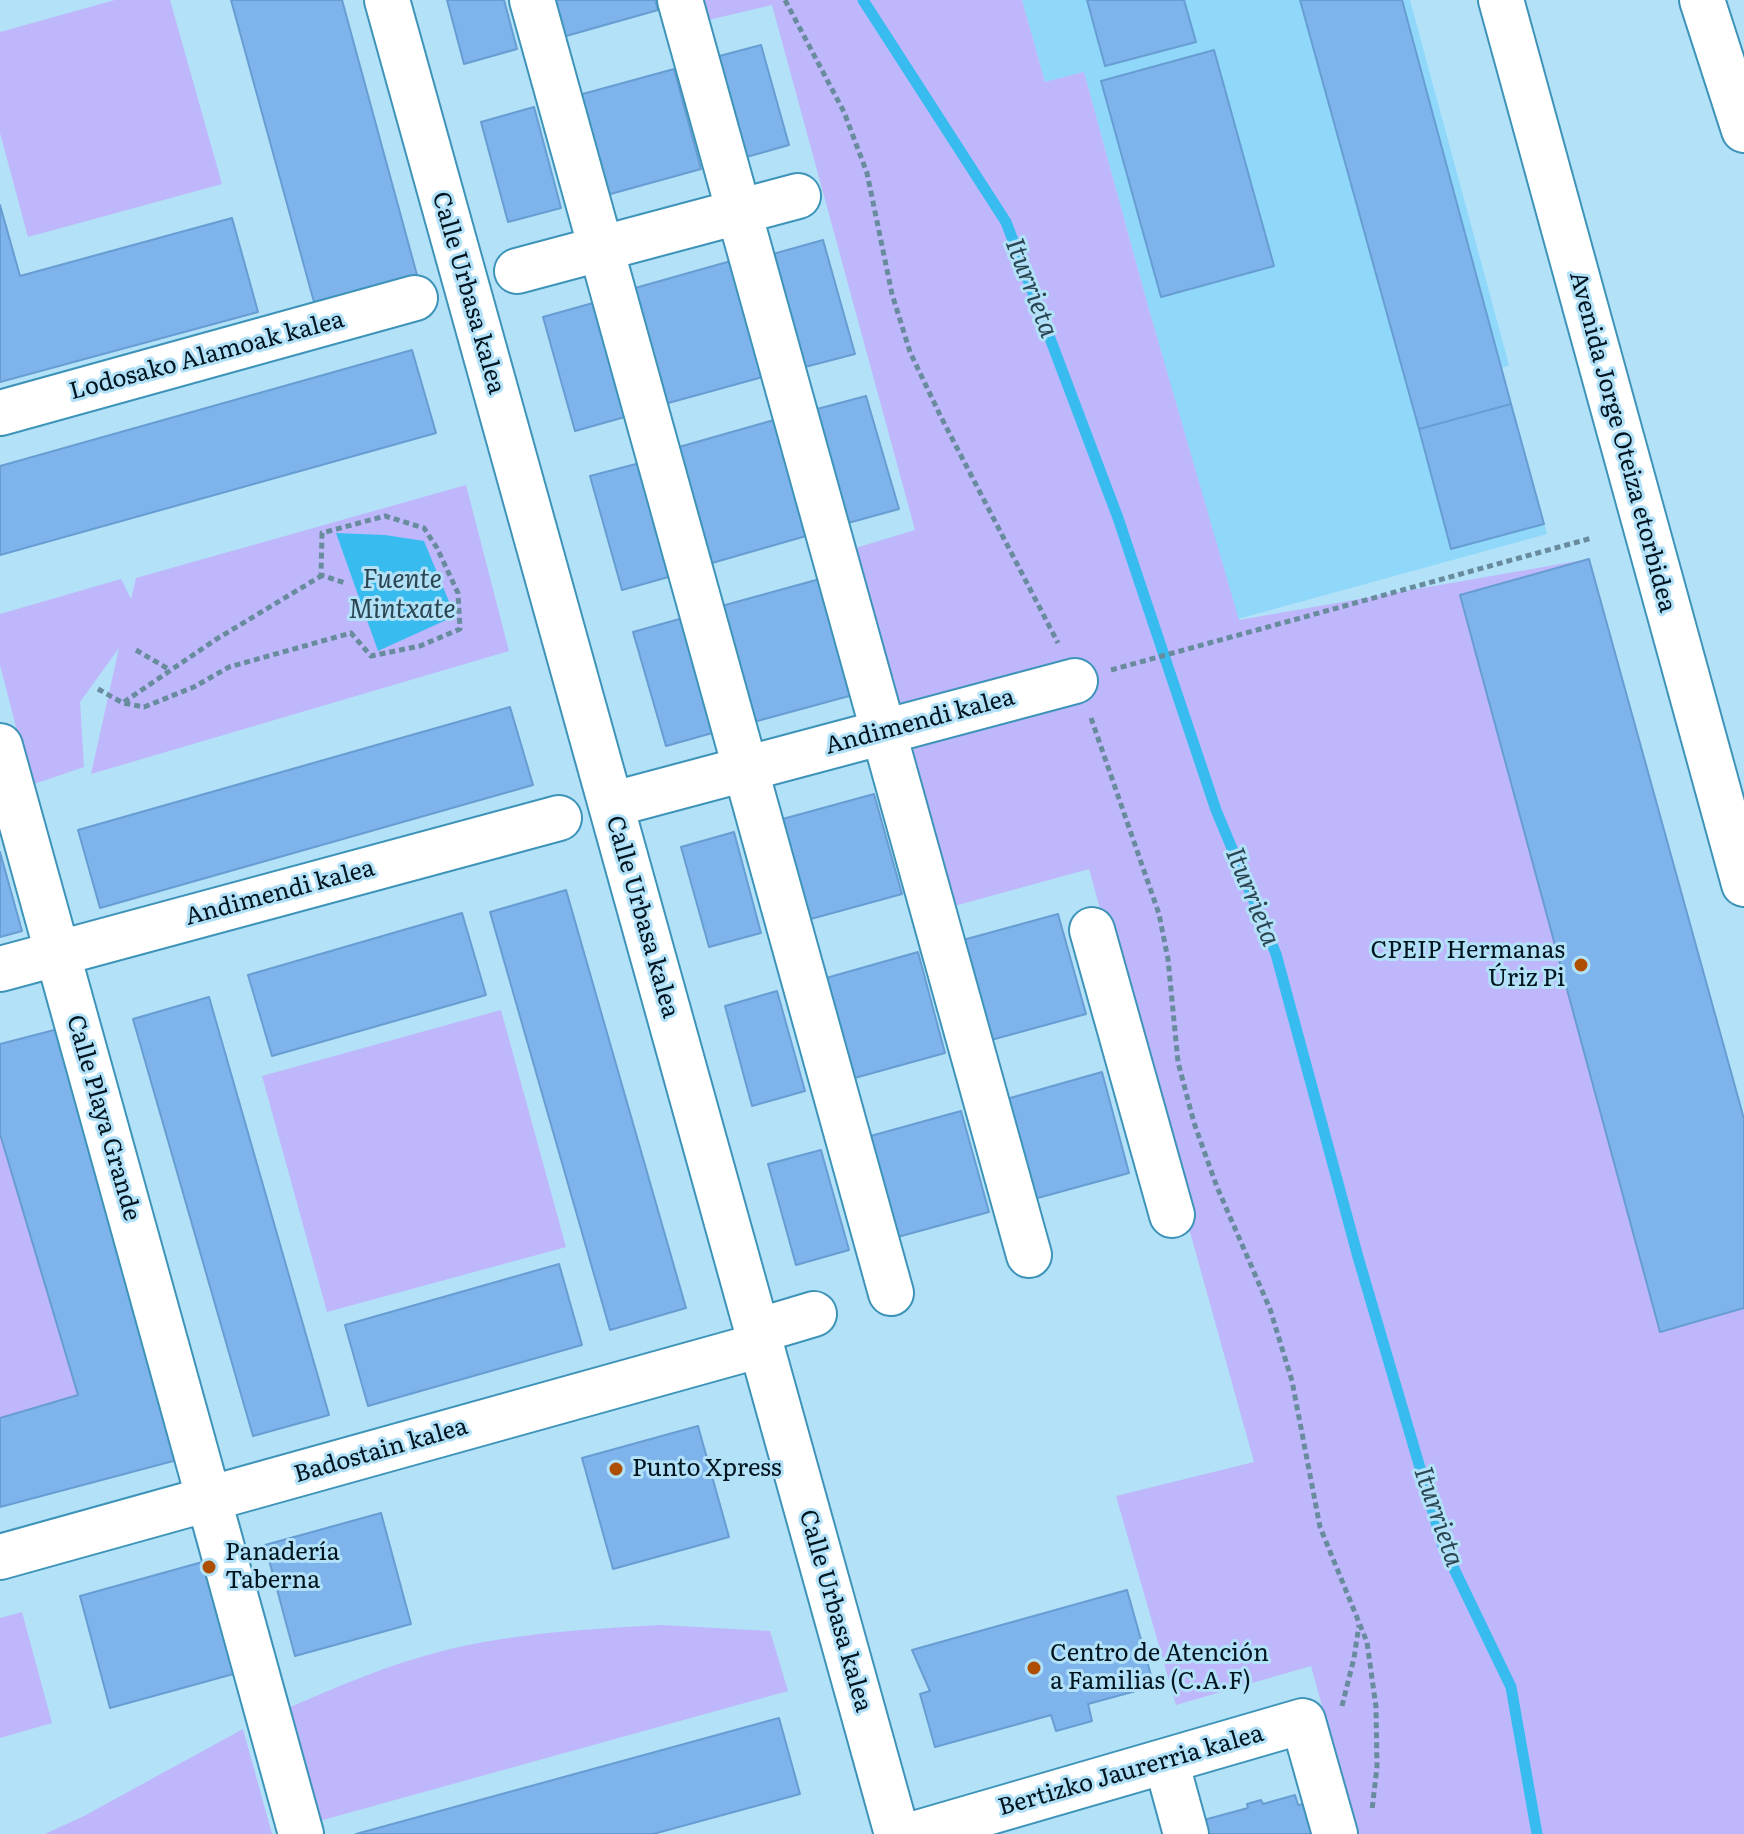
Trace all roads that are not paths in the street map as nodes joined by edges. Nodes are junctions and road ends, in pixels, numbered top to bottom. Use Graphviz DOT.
graph roads {
  1 [pos="387,0"];
  2 [pos="532,0"];
  3 [pos="680,0"];
  4 [pos="1501,0"];
  5 [pos="1704,1"];
  6 [pos="1744,130"];
  7 [pos="798,196"];
  8 [pos="739,212"];
  9 [pos="601,250"];
  10 [pos="517,271"];
  11 [pos="415,298"];
  12 [pos="0,413"];
  13 [pos="1095,675"];
  14 [pos="883,731"];
  15 [pos="0,746"];
  16 [pos="745,769"];
  17 [pos="625,801"];
  18 [pos="559,818"];
  19 [pos="1744,884"];
  20 [pos="1092,930"];
  21 [pos="57,953"];
  22 [pos="0,969"];
  23 [pos="1172,1215"];
  24 [pos="1029,1255"];
  25 [pos="891,1293"];
  26 [pos="814,1314"];
  27 [pos="759,1338"];
  28 [pos="0,1557"];
  29 [pos="1166,1761"];
  30 [pos="1029,1818"];
  31 [pos="301,1834"];
  32 [pos="897,1834"];
  33 [pos="914,1834"];
  34 [pos="1186,1834"];
  35 [pos="1335,1834"];
  1 -- 27 [label="street, Calle Urbasa kalea"];
  2 -- 9 [label="street"];
  3 -- 8 [label="street"];
  4 -- 19 [label="street, Avenida Jorge Oteiza etorbidea"];
  5 -- 6 [label="street"];
  7 -- 8 [label="street"];
  8 -- 9 [label="street"];
  8 -- 14 [label="street"];
  9 -- 10 [label="street"];
  9 -- 16 [label="street"];
  11 -- 12 [label="street, Lodosako Alamoak kalea"];
  13 -- 14 [label="street, Andimendi kalea"];
  14 -- 16 [label="street, Andimendi kalea"];
  14 -- 24 [label="street"];
  15 -- 21 [label="street, Calle Playa Grande"];
  16 -- 17 [label="street, Andimendi kalea"];
  16 -- 25 [label="street"];
  18 -- 21 [label="street, Andimendi kalea"];
  20 -- 23 [label="street"];
  21 -- 22 [label="street, Andimendi kalea"];
  21 -- 31 [label="street, Calle Playa Grande"];
  26 -- 27 [label="street, Badostain kalea"];
  27 -- 28 [label="street, Badostain kalea"];
  27 -- 32 [label="street, Calle Urbasa kalea"];
  29 -- 30 [label="street, Bertizko Jaurerria kalea"];
  29 -- 34 [label="street"];
  29 -- 35 [label="street, Bertizko Jaurerria kalea"];
  30 -- 33 [label="street, Bertizko Jaurerria kalea"];
}
